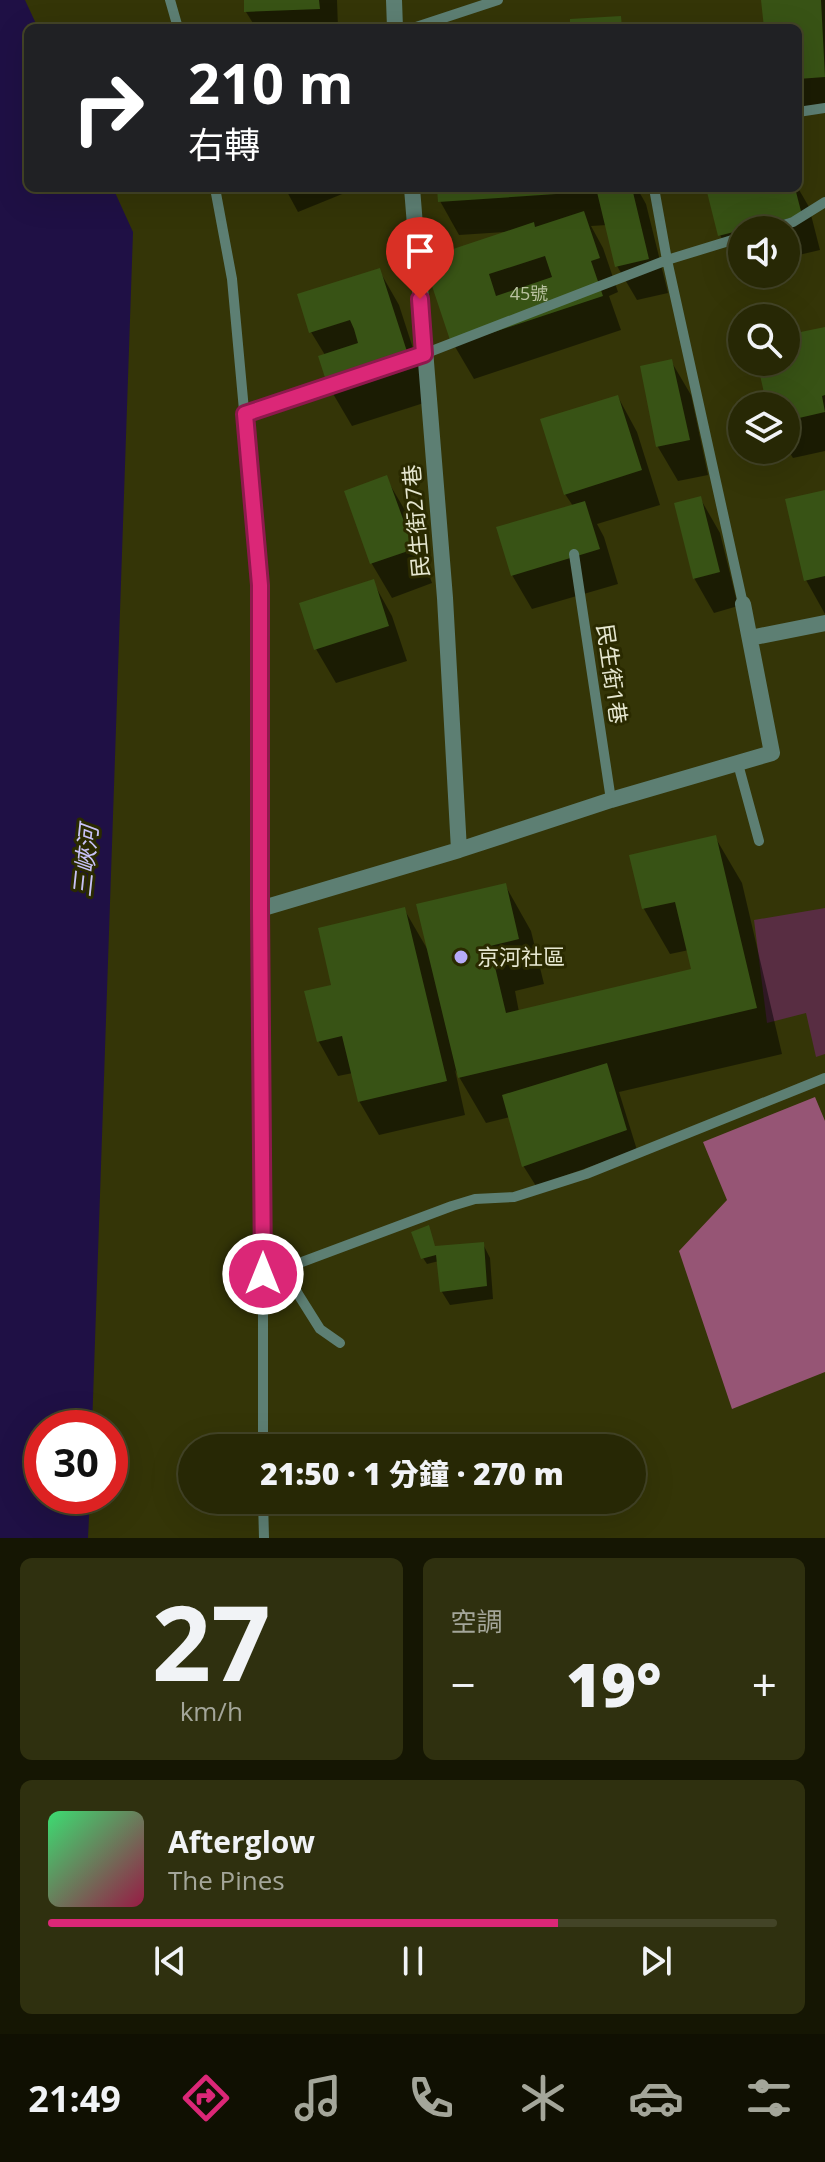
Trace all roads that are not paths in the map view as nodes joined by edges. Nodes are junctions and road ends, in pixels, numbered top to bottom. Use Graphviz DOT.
graph roads {
  1 [pos="170,0"];
  2 [pos="394,0"];
  3 [pos="498,0"];
  4 [pos="177,24"];
  5 [pos="395,24"];
  6 [pos="425,24"];
  7 [pos="825,108"];
  8 [pos="802,111"];
  9 [pos="216,192"];
  10 [pos="412,192"];
  11 [pos="655,192"];
  12 [pos="825,202"];
  13 [pos="800,218"];
  14 [pos="728,241"];
  15 [pos="667,260"];
  16 [pos="424,354"];
  17 [pos="245,414"];
  18 [pos="574,554"];
  19 [pos="743,604"];
  20 [pos="825,623"];
  21 [pos="750,638"];
  22 [pos="738,764"];
  23 [pos="611,800"];
  24 [pos="759,841"];
  25 [pos="459,850"];
  26 [pos="260,909"];
  27 [pos="825,1078"];
  28 [pos="286,1268"];
  29 [pos="263,1274"];
  30 [pos="340,1343"];
  31 [pos="263,1434"];
  32 [pos="263,1514"];
  33 [pos="264,1538"];
  1 -- 4 [label="lane"];
  2 -- 5 [label="street"];
  3 -- 6 [label="lane"];
  7 -- 8 [label="lane"];
  9 -- 17 [label="lane"];
  10 -- 16 [label="street, 民生街27巷"];
  11 -- 15 [label="lane"];
  12 -- 13 [label="lane"];
  14 -- 15 [label="lane"];
  15 -- 16 [label="lane"];
  15 -- 19 [label="lane"];
  16 -- 17 [label="lane"];
  16 -- 25 [label="street, 民生街27巷"];
  17 -- 26 [label="lane"];
  18 -- 23 [label="lane, 民生街1巷"];
  19 -- 21 [label="street"];
  20 -- 21 [label="street"];
  21 -- 22 [label="street"];
  22 -- 23 [label="street"];
  22 -- 24 [label="lane"];
  23 -- 25 [label="street"];
  25 -- 26 [label="street"];
  26 -- 29 [label="street"];
  27 -- 28 [label="lane"];
  28 -- 29 [label="lane"];
  28 -- 30 [label="lane"];
  29 -- 31 [label="lane"];
  32 -- 33 [label="lane"];
}
